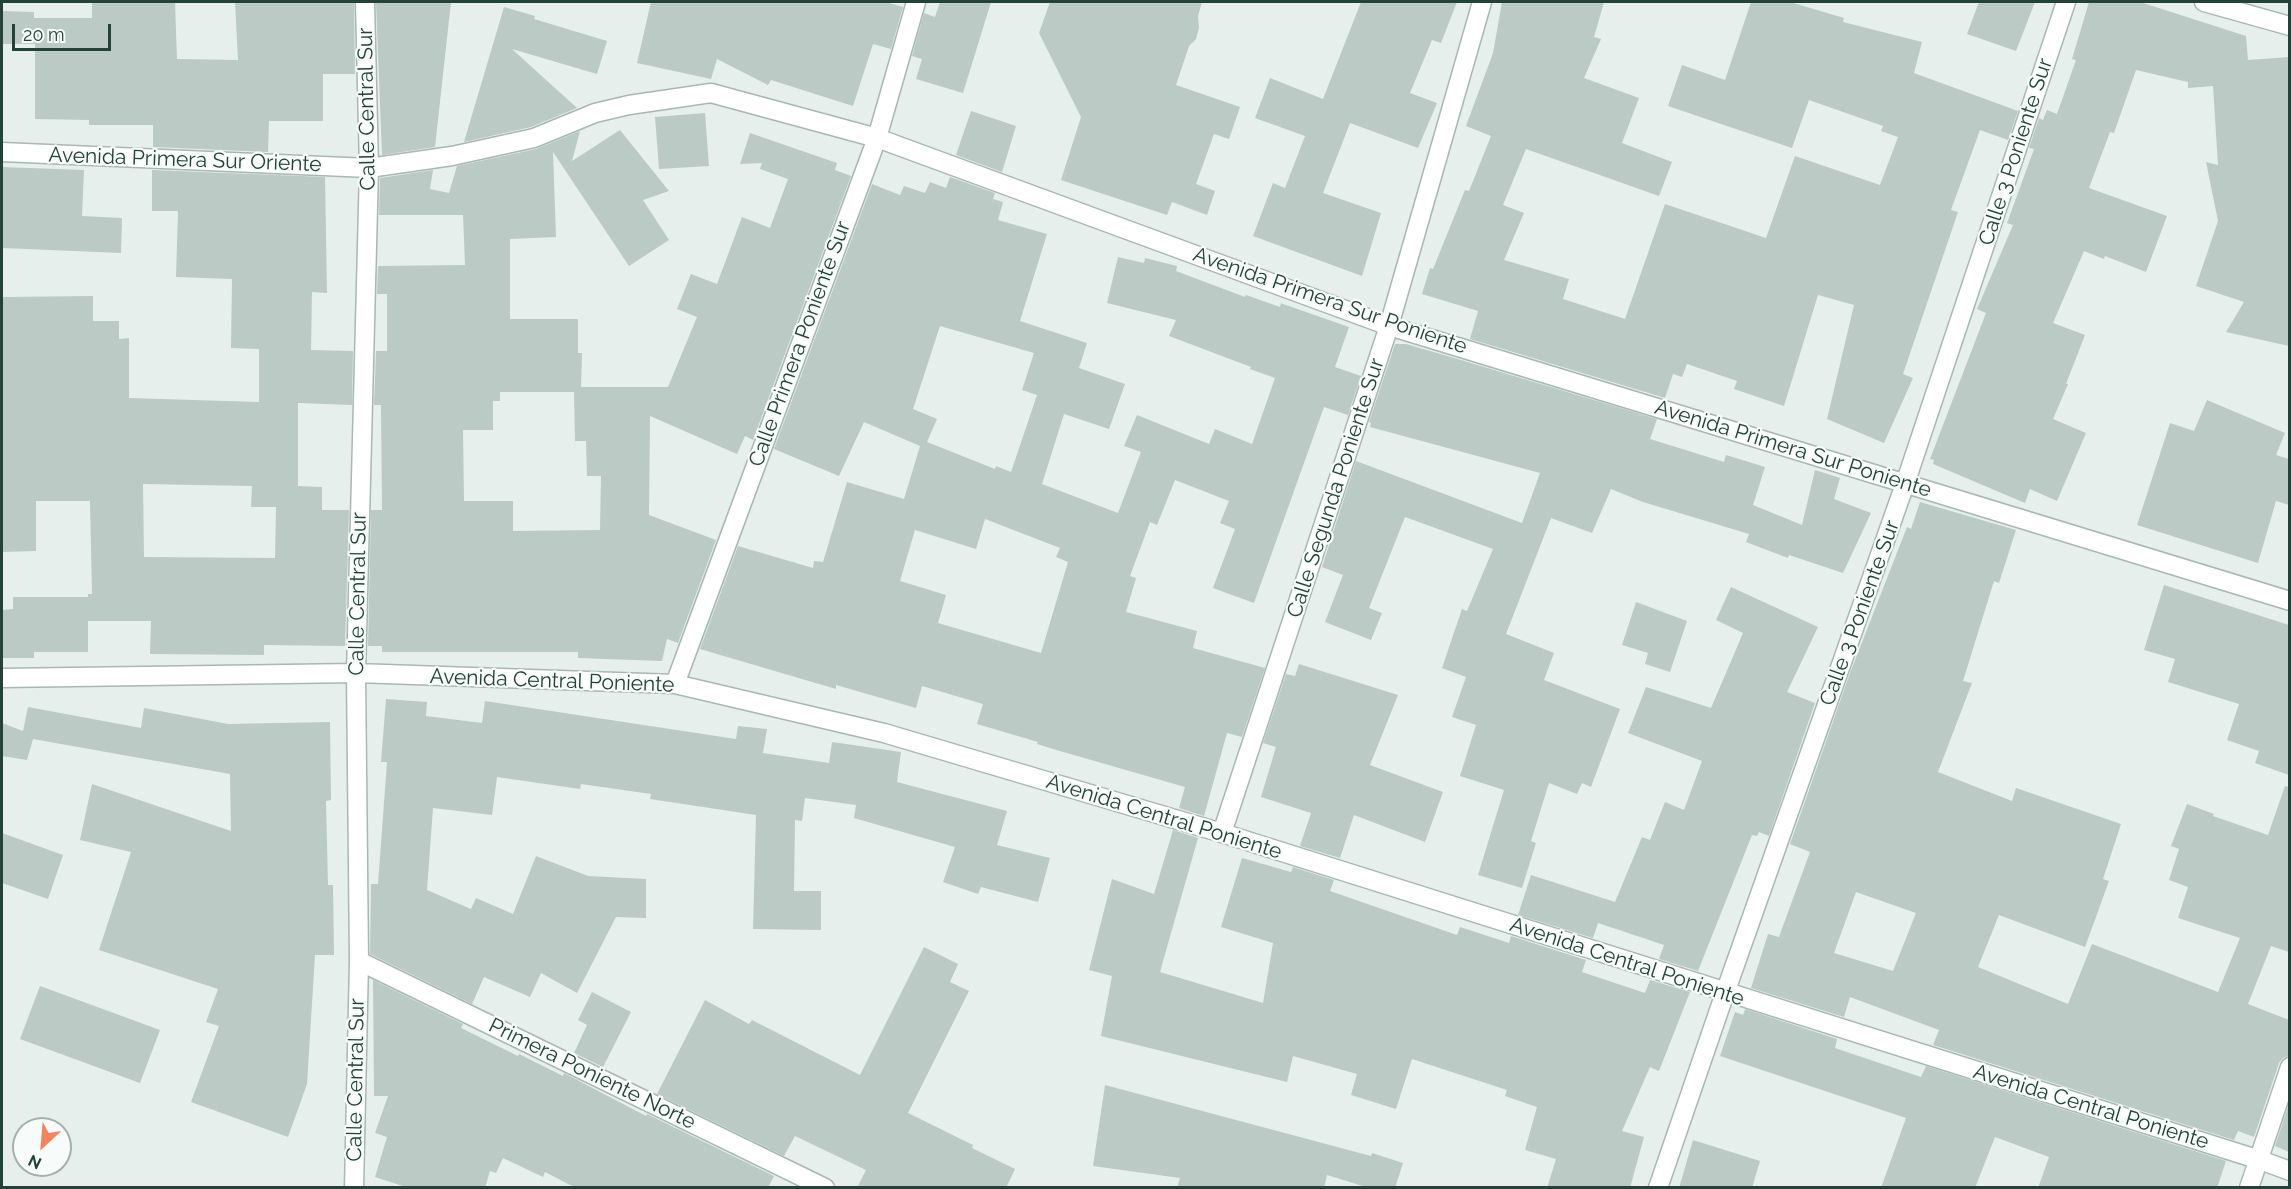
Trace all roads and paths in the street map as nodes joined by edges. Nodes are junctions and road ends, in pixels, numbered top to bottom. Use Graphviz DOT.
graph roads {
  1 [pos="365,2"];
  2 [pos="916,2"];
  3 [pos="1482,2"];
  4 [pos="2066,2"];
  5 [pos="2204,2"];
  6 [pos="2289,26"];
  7 [pos="877,138"];
  8 [pos="2,152"];
  9 [pos="369,168"];
  10 [pos="1389,326"];
  11 [pos="1905,484"];
  12 [pos="2289,601"];
  13 [pos="356,673"];
  14 [pos="2,678"];
  15 [pos="675,684"];
  16 [pos="1222,833"];
  17 [pos="359,961"];
  18 [pos="1725,993"];
  19 [pos="2289,1067"];
  20 [pos="2260,1160"];
  21 [pos="2289,1171"];
  22 [pos="354,1188"];
  23 [pos="825,1188"];
  24 [pos="1658,1188"];
  25 [pos="2249,1188"];
  1 -- 9 [label="street, Calle Central Sur"];
  2 -- 7 [label="street, Calle Primera Poniente Sur"];
  3 -- 10 [label="street, Calle Segunda Poniente Sur"];
  4 -- 11 [label="street, Calle 3 Poniente Sur"];
  5 -- 6 [label="street"];
  7 -- 9 [label="street, Avenida Primera Sur Poniente"];
  7 -- 10 [label="street, Avenida Primera Sur Poniente"];
  7 -- 15 [label="street, Calle Primera Poniente Sur"];
  8 -- 9 [label="street, Avenida Primera Sur Oriente"];
  9 -- 13 [label="street, Calle Central Sur"];
  10 -- 11 [label="street, Avenida Primera Sur Poniente"];
  10 -- 16 [label="street, Calle Segunda Poniente Sur"];
  11 -- 12 [label="street, Avenida Primera Sur Poniente"];
  11 -- 18 [label="street, Calle 3 Poniente Sur"];
  13 -- 14 [label="street, Avenida Central Poniente"];
  13 -- 15 [label="street, Avenida Central Poniente"];
  13 -- 17 [label="street, Calle Central Sur"];
  15 -- 16 [label="street, Avenida Central Poniente"];
  16 -- 18 [label="street, Avenida Central Poniente"];
  17 -- 22 [label="street, Calle Central Sur"];
  17 -- 23 [label="street, Primera Poniente Norte"];
  18 -- 20 [label="street, Avenida Central Poniente"];
  18 -- 24 [label="street, Calle 3 Poniente Sur"];
  19 -- 20 [label="street"];
  20 -- 21 [label="street, Avenida Central Poniente"];
  20 -- 25 [label="street"];
}
